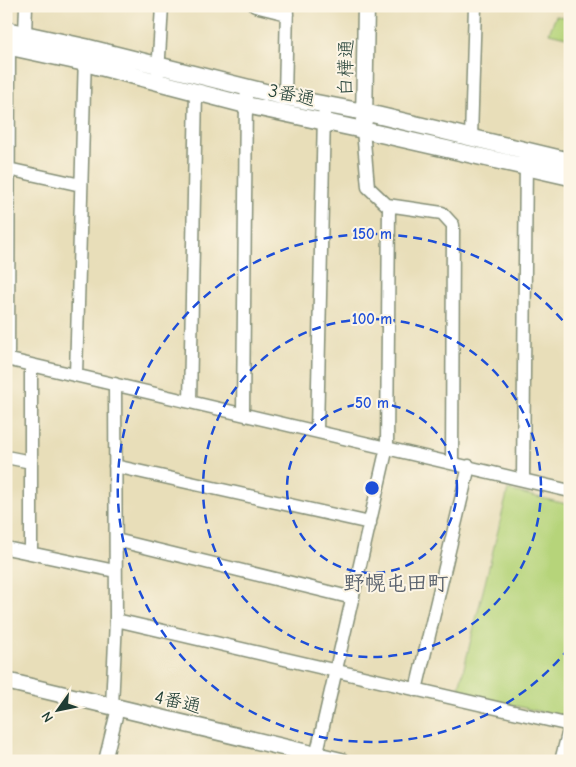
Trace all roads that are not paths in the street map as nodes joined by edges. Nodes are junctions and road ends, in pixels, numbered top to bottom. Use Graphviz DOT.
graph roads {
  1 [pos="26,6"];
  2 [pos="162,6"];
  3 [pos="255,6"];
  4 [pos="366,6"];
  5 [pos="475,6"];
  6 [pos="287,10"];
  7 [pos="6,30"];
  8 [pos="25,34"];
  9 [pos="7,46"];
  10 [pos="85,55"];
  11 [pos="158,73"];
  12 [pos="246,87"];
  13 [pos="196,91"];
  14 [pos="285,96"];
  15 [pos="325,104"];
  16 [pos="246,105"];
  17 [pos="364,112"];
  18 [pos="323,121"];
  19 [pos="363,130"];
  20 [pos="471,138"];
  21 [pos="526,150"];
  22 [pos="570,161"];
  23 [pos="526,167"];
  24 [pos="8,169"];
  25 [pos="570,178"];
  26 [pos="81,185"];
  27 [pos="387,205"];
  28 [pos="7,359"];
  29 [pos="31,365"];
  30 [pos="76,375"];
  31 [pos="115,384"];
  32 [pos="190,402"];
  33 [pos="244,414"];
  34 [pos="317,431"];
  35 [pos="387,447"];
  36 [pos="6,456"];
  37 [pos="31,462"];
  38 [pos="452,462"];
  39 [pos="115,466"];
  40 [pos="469,466"];
  41 [pos="523,479"];
  42 [pos="570,490"];
  43 [pos="370,523"];
  44 [pos="116,540"];
  45 [pos="6,548"];
  46 [pos="31,553"];
  47 [pos="115,571"];
  48 [pos="353,598"];
  49 [pos="116,620"];
  50 [pos="336,671"];
  51 [pos="6,681"];
  52 [pos="416,690"];
  53 [pos="115,707"];
  54 [pos="570,726"];
  55 [pos="316,758"];
  56 [pos="105,761"];
  57 [pos="341,761"];
  58 [pos="561,761"];
  1 -- 8 [label="street"];
  2 -- 11 [label="street"];
  3 -- 6 [label="street"];
  4 -- 17 [label="street, 白樺通"];
  5 -- 20 [label="street"];
  6 -- 14 [label="street"];
  7 -- 8 [label="street, 3番通"];
  8 -- 10 [label="street, 3番通"];
  9 -- 10 [label="street, 3番通"];
  9 -- 24 [label="street"];
  10 -- 11 [label="street, 3番通"];
  10 -- 26 [label="street"];
  11 -- 12 [label="street, 3番通"];
  11 -- 13 [label="street, 3番通"];
  12 -- 14 [label="street, 3番通"];
  12 -- 16 [label="street"];
  13 -- 16 [label="street, 3番通"];
  13 -- 32 [label="street"];
  14 -- 15 [label="street, 3番通"];
  15 -- 17 [label="street, 3番通"];
  15 -- 18 [label="street"];
  16 -- 18 [label="street, 3番通"];
  16 -- 33 [label="street"];
  17 -- 19 [label="street, 白樺通"];
  17 -- 20 [label="street, 3番通"];
  18 -- 19 [label="street, 3番通"];
  18 -- 34 [label="street"];
  19 -- 23 [label="street, 3番通"];
  19 -- 27 [label="street"];
  20 -- 21 [label="street, 3番通"];
  21 -- 22 [label="street, 3番通"];
  21 -- 23 [label="street"];
  23 -- 25 [label="street, 3番通"];
  23 -- 41 [label="street"];
  24 -- 26 [label="street"];
  24 -- 28 [label="street"];
  26 -- 30 [label="street"];
  27 -- 35 [label="street"];
  27 -- 38 [label="street"];
  28 -- 29 [label="street"];
  29 -- 30 [label="street"];
  29 -- 37 [label="street"];
  30 -- 31 [label="street"];
  31 -- 32 [label="street"];
  31 -- 39 [label="street"];
  32 -- 33 [label="street"];
  33 -- 34 [label="street"];
  34 -- 35 [label="street"];
  35 -- 38 [label="street"];
  35 -- 43 [label="street"];
  36 -- 37 [label="street"];
  37 -- 46 [label="street"];
  38 -- 40 [label="street"];
  39 -- 43 [label="street"];
  39 -- 44 [label="street"];
  40 -- 41 [label="street"];
  40 -- 52 [label="street"];
  41 -- 42 [label="street"];
  43 -- 48 [label="street"];
  44 -- 47 [label="street"];
  44 -- 48 [label="street"];
  45 -- 46 [label="street"];
  46 -- 47 [label="street"];
  47 -- 49 [label="street"];
  48 -- 50 [label="street"];
  49 -- 50 [label="street"];
  49 -- 53 [label="street"];
  50 -- 52 [label="street"];
  50 -- 55 [label="street"];
  51 -- 53 [label="street, 4番通"];
  52 -- 54 [label="street"];
  53 -- 55 [label="street, 4番通"];
  53 -- 56 [label="street"];
  54 -- 58 [label="street"];
  55 -- 57 [label="street, 4番通"];
}
